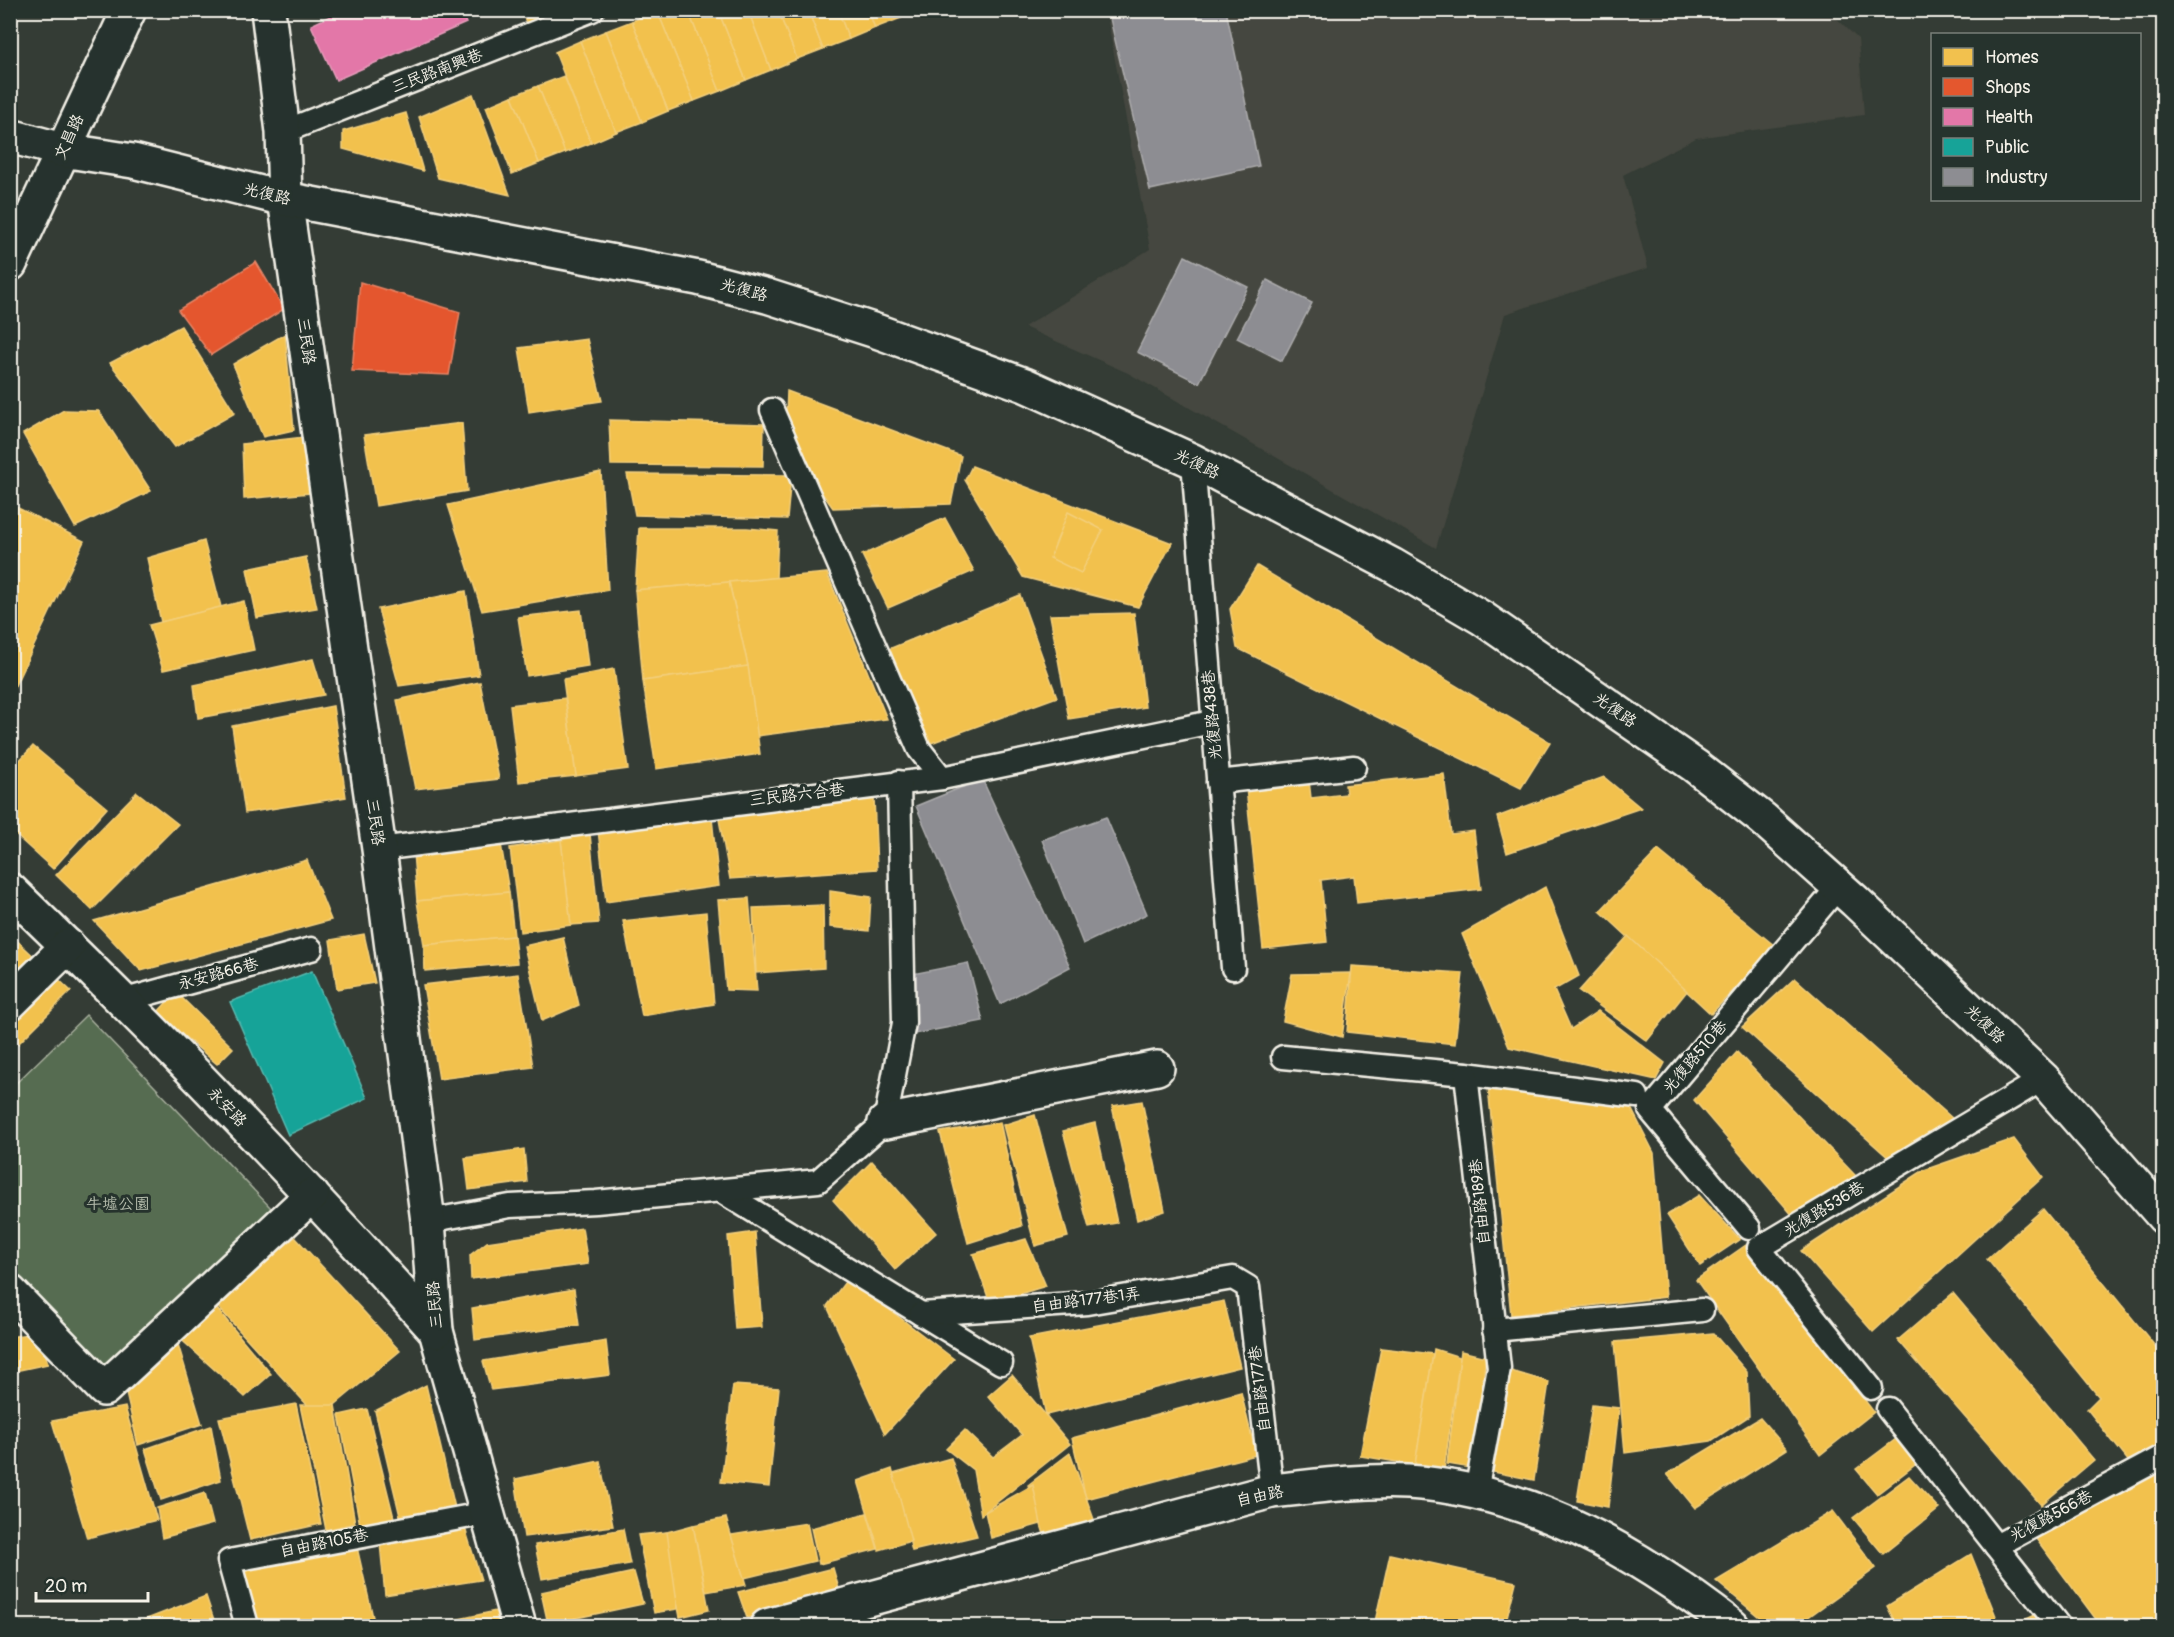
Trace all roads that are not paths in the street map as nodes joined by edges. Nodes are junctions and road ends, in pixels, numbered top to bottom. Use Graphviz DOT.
graph roads {
  1 [pos="129,10"];
  2 [pos="268,10"];
  3 [pos="592,10"];
  4 [pos="283,132"];
  5 [pos="10,136"];
  6 [pos="62,150"];
  7 [pos="285,199"];
  8 [pos="10,264"];
  9 [pos="772,410"];
  10 [pos="1193,461"];
  11 [pos="1212,722"];
  12 [pos="1354,766"];
  13 [pos="942,778"];
  14 [pos="899,782"];
  15 [pos="1218,782"];
  16 [pos="379,849"];
  17 [pos="1839,886"];
  18 [pos="10,890"];
  19 [pos="68,946"];
  20 [pos="311,949"];
  21 [pos="1233,968"];
  22 [pos="125,1000"];
  23 [pos="10,1003"];
  24 [pos="1283,1057"];
  25 [pos="1157,1068"];
  26 [pos="1466,1074"];
  27 [pos="2043,1079"];
  28 [pos="1637,1096"];
  29 [pos="885,1122"];
  30 [pos="721,1191"];
  31 [pos="312,1195"];
  32 [pos="2163,1217"];
  33 [pos="428,1221"];
  34 [pos="1749,1228"];
  35 [pos="1248,1287"];
  36 [pos="10,1292"];
  37 [pos="1702,1310"];
  38 [pos="921,1314"];
  39 [pos="1494,1330"];
  40 [pos="436,1331"];
  41 [pos="1001,1363"];
  42 [pos="1871,1388"];
  43 [pos="1888,1410"];
  44 [pos="2163,1456"];
  45 [pos="1272,1491"];
  46 [pos="1476,1492"];
  47 [pos="487,1513"];
  48 [pos="1996,1546"];
  49 [pos="247,1626"];
  50 [pos="519,1626"];
  51 [pos="767,1626"];
  52 [pos="1732,1626"];
  53 [pos="2059,1626"];
  1 -- 6 [label="street, 文昌路"];
  2 -- 4 [label="street, 三民路"];
  3 -- 4 [label="lane, 三民路南興巷"];
  4 -- 7 [label="street, 三民路"];
  5 -- 6 [label="street, 光復路"];
  6 -- 7 [label="street, 光復路"];
  6 -- 8 [label="street, 文昌路"];
  7 -- 10 [label="street, 光復路"];
  7 -- 16 [label="street, 三民路"];
  9 -- 13 [label="lane"];
  10 -- 11 [label="lane, 光復路438巷"];
  10 -- 17 [label="street, 光復路"];
  11 -- 13 [label="lane, 三民路六合巷"];
  11 -- 15 [label="lane, 光復路438巷"];
  12 -- 15 [label="lane"];
  13 -- 14 [label="lane, 三民路六合巷"];
  14 -- 16 [label="lane, 三民路六合巷"];
  14 -- 29 [label="lane"];
  15 -- 21 [label="lane, 光復路438巷"];
  16 -- 33 [label="street, 三民路"];
  17 -- 27 [label="street, 光復路"];
  17 -- 34 [label="lane, 光復路510巷"];
  18 -- 19 [label="street, 永安路"];
  19 -- 22 [label="street, 永安路"];
  19 -- 23 [label="street"];
  20 -- 22 [label="lane, 永安路66巷"];
  22 -- 31 [label="street, 永安路"];
  24 -- 26 [label="lane"];
  25 -- 29 [label="street"];
  26 -- 28 [label="lane"];
  26 -- 39 [label="lane, 自由路189巷"];
  27 -- 32 [label="street, 光復路"];
  27 -- 42 [label="lane, 光復路536巷"];
  29 -- 30 [label="lane"];
  30 -- 33 [label="lane"];
  30 -- 38 [label="lane"];
  31 -- 36 [label="street"];
  31 -- 40 [label="street, 永安路"];
  33 -- 40 [label="street, 三民路"];
  35 -- 38 [label="lane, 自由路177巷1弄"];
  35 -- 45 [label="lane, 自由路177巷"];
  37 -- 39 [label="lane"];
  38 -- 41 [label="lane"];
  39 -- 46 [label="lane, 自由路189巷"];
  40 -- 47 [label="street, 三民路"];
  43 -- 48 [label="lane, 光復路566巷"];
  44 -- 48 [label="lane, 光復路566巷"];
  45 -- 46 [label="street, 自由路"];
  45 -- 51 [label="street, 自由路"];
  46 -- 52 [label="street, 自由路"];
  47 -- 49 [label="lane, 自由路105巷"];
  47 -- 50 [label="street, 三民路"];
  48 -- 53 [label="lane"];
}
